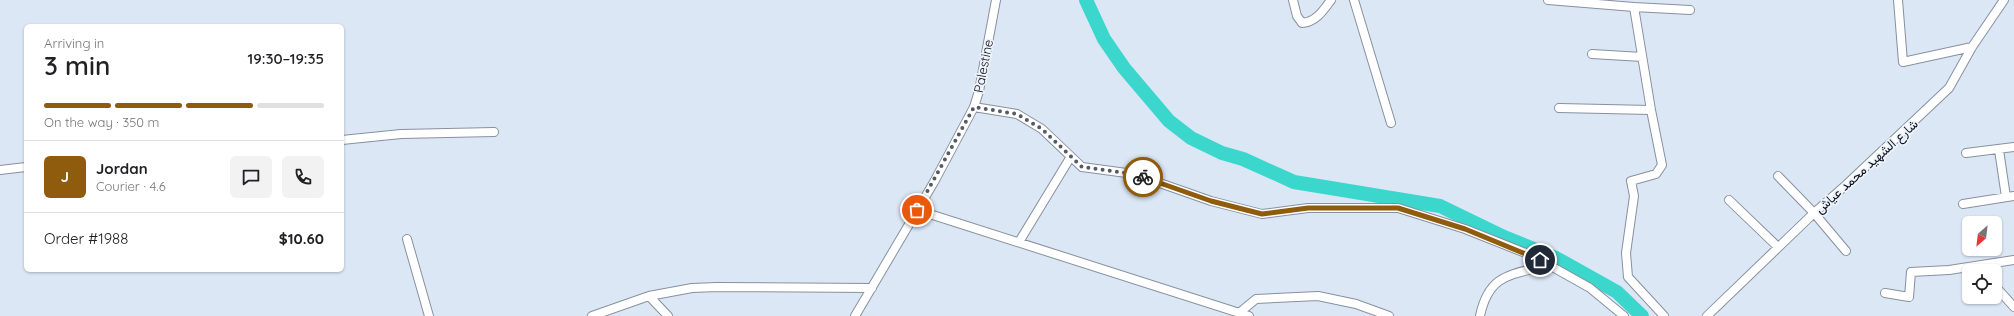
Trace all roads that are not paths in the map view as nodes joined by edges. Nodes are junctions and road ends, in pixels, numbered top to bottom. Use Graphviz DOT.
graph roads {
  1 [pos="996,0"];
  2 [pos="1293,0"];
  3 [pos="1331,0"];
  4 [pos="1354,0"];
  5 [pos="1548,0"];
  6 [pos="1898,0"];
  7 [pos="2004,0"];
  8 [pos="1634,7"];
  9 [pos="1690,10"];
  10 [pos="1972,47"];
  11 [pos="1592,54"];
  12 [pos="1642,57"];
  13 [pos="974,107"];
  14 [pos="1559,108"];
  15 [pos="1651,110"];
  16 [pos="1391,123"];
  17 [pos="494,132"];
  18 [pos="344,140"];
  19 [pos="2014,147"];
  20 [pos="1999,150"];
  21 [pos="1966,153"];
  22 [pos="1070,158"];
  23 [pos="24,167"];
  24 [pos="0,170"];
  25 [pos="1778,176"];
  26 [pos="2010,197"];
  27 [pos="1730,200"];
  28 [pos="1963,204"];
  29 [pos="917,210"];
  30 [pos="1814,212"];
  31 [pos="407,239"];
  32 [pos="1019,242"];
  33 [pos="1778,247"];
  34 [pos="1846,251"];
  35 [pos="2014,260"];
  36 [pos="1999,264"];
  37 [pos="1548,265"];
  38 [pos="1962,269"];
  39 [pos="872,288"];
  40 [pos="1885,293"];
  41 [pos="2002,294"];
  42 [pos="649,296"];
  43 [pos="2014,307"];
  44 [pos="1239,313"];
  45 [pos="429,316"];
  46 [pos="592,316"];
  47 [pos="668,316"];
  48 [pos="855,316"];
  49 [pos="1249,316"];
  50 [pos="1389,316"];
  51 [pos="1480,316"];
  52 [pos="1624,316"];
  53 [pos="1664,316"];
  54 [pos="1707,316"];
  1 -- 13 [label="street, Palestine"];
  2 -- 3 [label="street"];
  4 -- 16 [label="street"];
  5 -- 8 [label="street"];
  6 -- 10 [label="street"];
  7 -- 10 [label="street, شارع الشهيد محمد عياش"];
  8 -- 9 [label="street"];
  8 -- 12 [label="street"];
  10 -- 30 [label="street, شارع الشهيد محمد عياش"];
  11 -- 12 [label="street"];
  12 -- 15 [label="street"];
  13 -- 29 [label="street, Palestine"];
  13 -- 37 [label="street"];
  14 -- 15 [label="street"];
  15 -- 53 [label="street"];
  17 -- 18 [label="street"];
  19 -- 20 [label="street"];
  20 -- 21 [label="street"];
  20 -- 26 [label="street"];
  22 -- 32 [label="street"];
  23 -- 24 [label="street"];
  25 -- 30 [label="street"];
  26 -- 28 [label="street"];
  27 -- 33 [label="street"];
  29 -- 32 [label="street"];
  29 -- 39 [label="street, Palestine"];
  30 -- 33 [label="street, شارع الشهيد محمد عياش"];
  30 -- 34 [label="street"];
  31 -- 45 [label="street"];
  32 -- 44 [label="street"];
  33 -- 54 [label="street, شارع الشهيد محمد عياش"];
  35 -- 36 [label="street"];
  37 -- 51 [label="street"];
  37 -- 52 [label="street"];
  38 -- 40 [label="street"];
  39 -- 42 [label="street"];
  39 -- 48 [label="street, Palestine"];
  41 -- 43 [label="street"];
  42 -- 46 [label="street"];
  42 -- 47 [label="street"];
  44 -- 49 [label="street"];
  44 -- 50 [label="street"];
}
